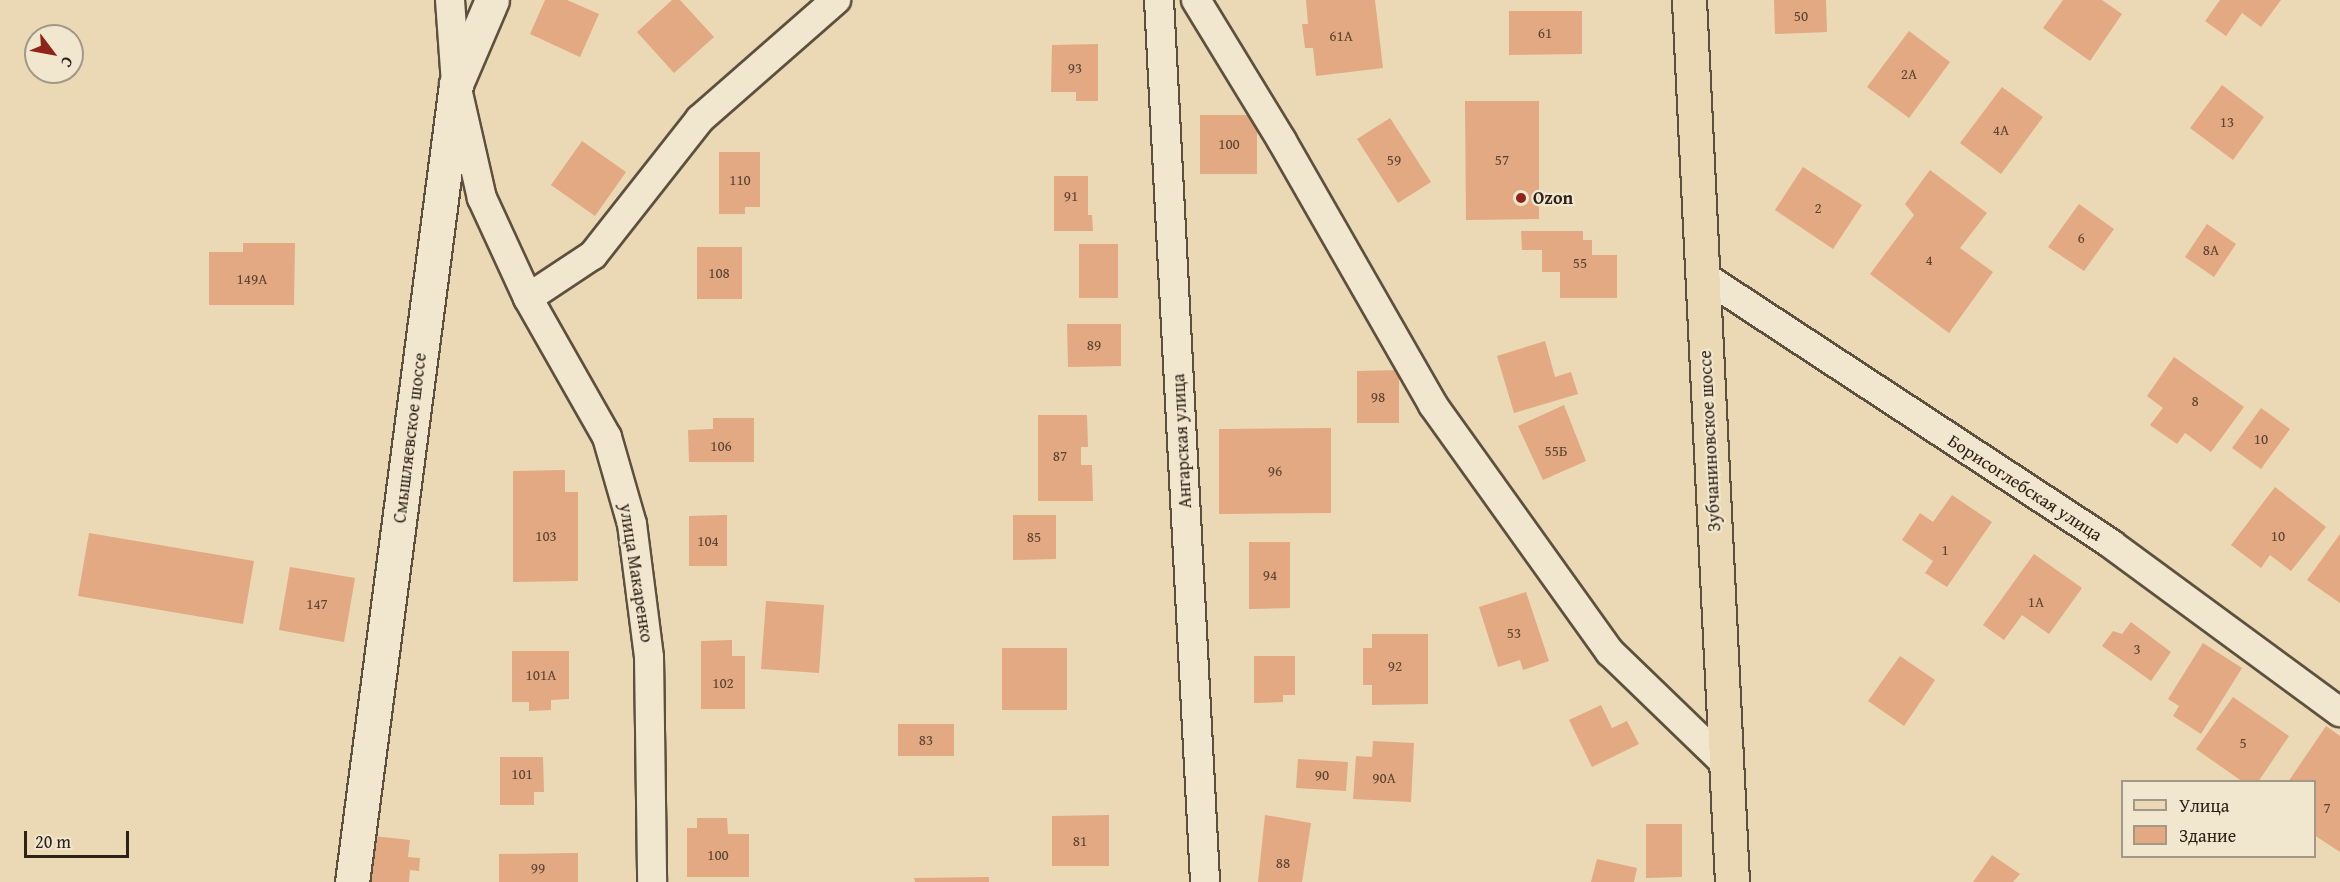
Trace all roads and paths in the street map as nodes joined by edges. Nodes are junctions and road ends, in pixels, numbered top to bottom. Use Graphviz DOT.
graph roads {
  1 [pos="450,0"];
  2 [pos="492,0"];
  3 [pos="836,0"];
  4 [pos="1159,0"];
  5 [pos="1196,0"];
  6 [pos="1689,0"];
  7 [pos="456,84"];
  8 [pos="1702,275"];
  9 [pos="528,298"];
  10 [pos="2340,711"];
  11 [pos="1726,764"];
  12 [pos="352,882"];
  13 [pos="652,882"];
  14 [pos="1205,882"];
  15 [pos="1732,882"];
  1 -- 7 [label="street, улица Макаренко"];
  2 -- 7 [label="street, Смышляевское шоссе"];
  3 -- 9 [label="street"];
  4 -- 14 [label="street, Ангарская улица"];
  5 -- 11 [label="street"];
  6 -- 8 [label="main road, Зубчаниновское шоссе"];
  7 -- 9 [label="street, улица Макаренко"];
  7 -- 12 [label="street, Смышляевское шоссе"];
  8 -- 10 [label="street, Борисоглебская улица"];
  8 -- 11 [label="main road, Зубчаниновское шоссе"];
  9 -- 13 [label="street, улица Макаренко"];
  11 -- 15 [label="main road, Зубчаниновское шоссе"];
}
